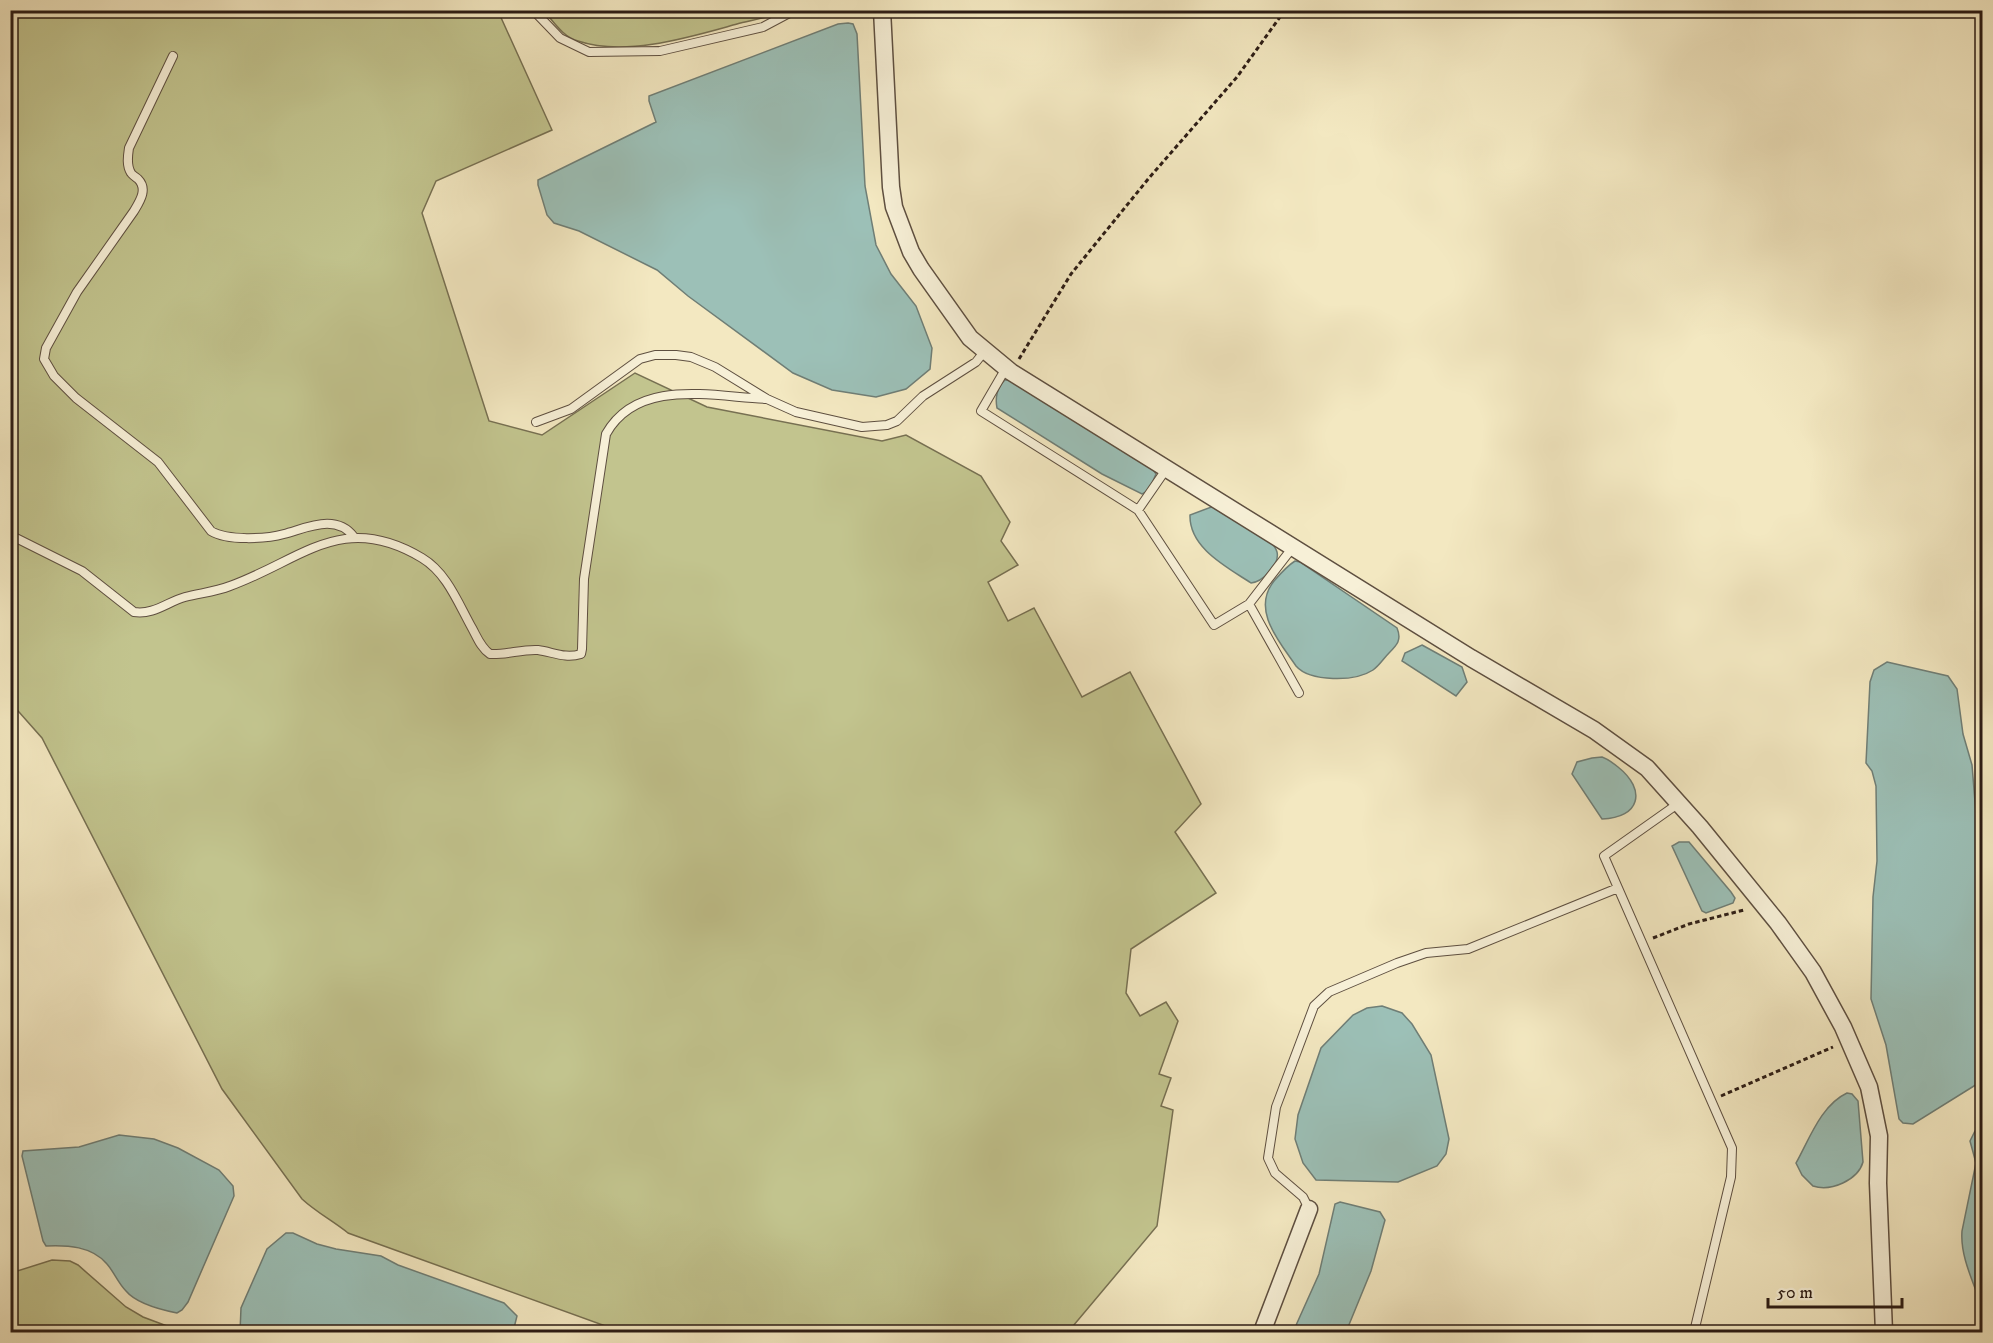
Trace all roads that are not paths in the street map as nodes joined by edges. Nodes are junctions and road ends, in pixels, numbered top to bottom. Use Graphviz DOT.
graph roads {
  1 [pos="533,10"];
  2 [pos="795,10"];
  3 [pos="882,10"];
  4 [pos="173,56"];
  5 [pos="984,352"];
  6 [pos="1009,370"];
  7 [pos="767,399"];
  8 [pos="536,422"];
  9 [pos="1167,468"];
  10 [pos="1138,510"];
  11 [pos="10,535"];
  12 [pos="354,537"];
  13 [pos="1293,547"];
  14 [pos="1249,604"];
  15 [pos="1299,693"];
  16 [pos="1679,803"];
  17 [pos="1618,888"];
  18 [pos="1309,1209"];
  19 [pos="1262,1332"];
  20 [pos="1694,1332"];
  21 [pos="1884,1332"];
  1 -- 2 [label="lane"];
  3 -- 5 [label="street"];
  4 -- 12 [label="lane"];
  5 -- 6 [label="street"];
  5 -- 7 [label="lane"];
  6 -- 9 [label="street"];
  6 -- 10 [label="lane"];
  7 -- 8 [label="lane"];
  7 -- 12 [label="lane"];
  9 -- 10 [label="lane"];
  9 -- 13 [label="street"];
  10 -- 14 [label="lane"];
  11 -- 12 [label="lane"];
  13 -- 14 [label="lane"];
  13 -- 16 [label="street"];
  14 -- 15 [label="lane"];
  16 -- 17 [label="lane"];
  16 -- 21 [label="street"];
  17 -- 18 [label="lane"];
  17 -- 20 [label="lane"];
  18 -- 19 [label="street"];
}
